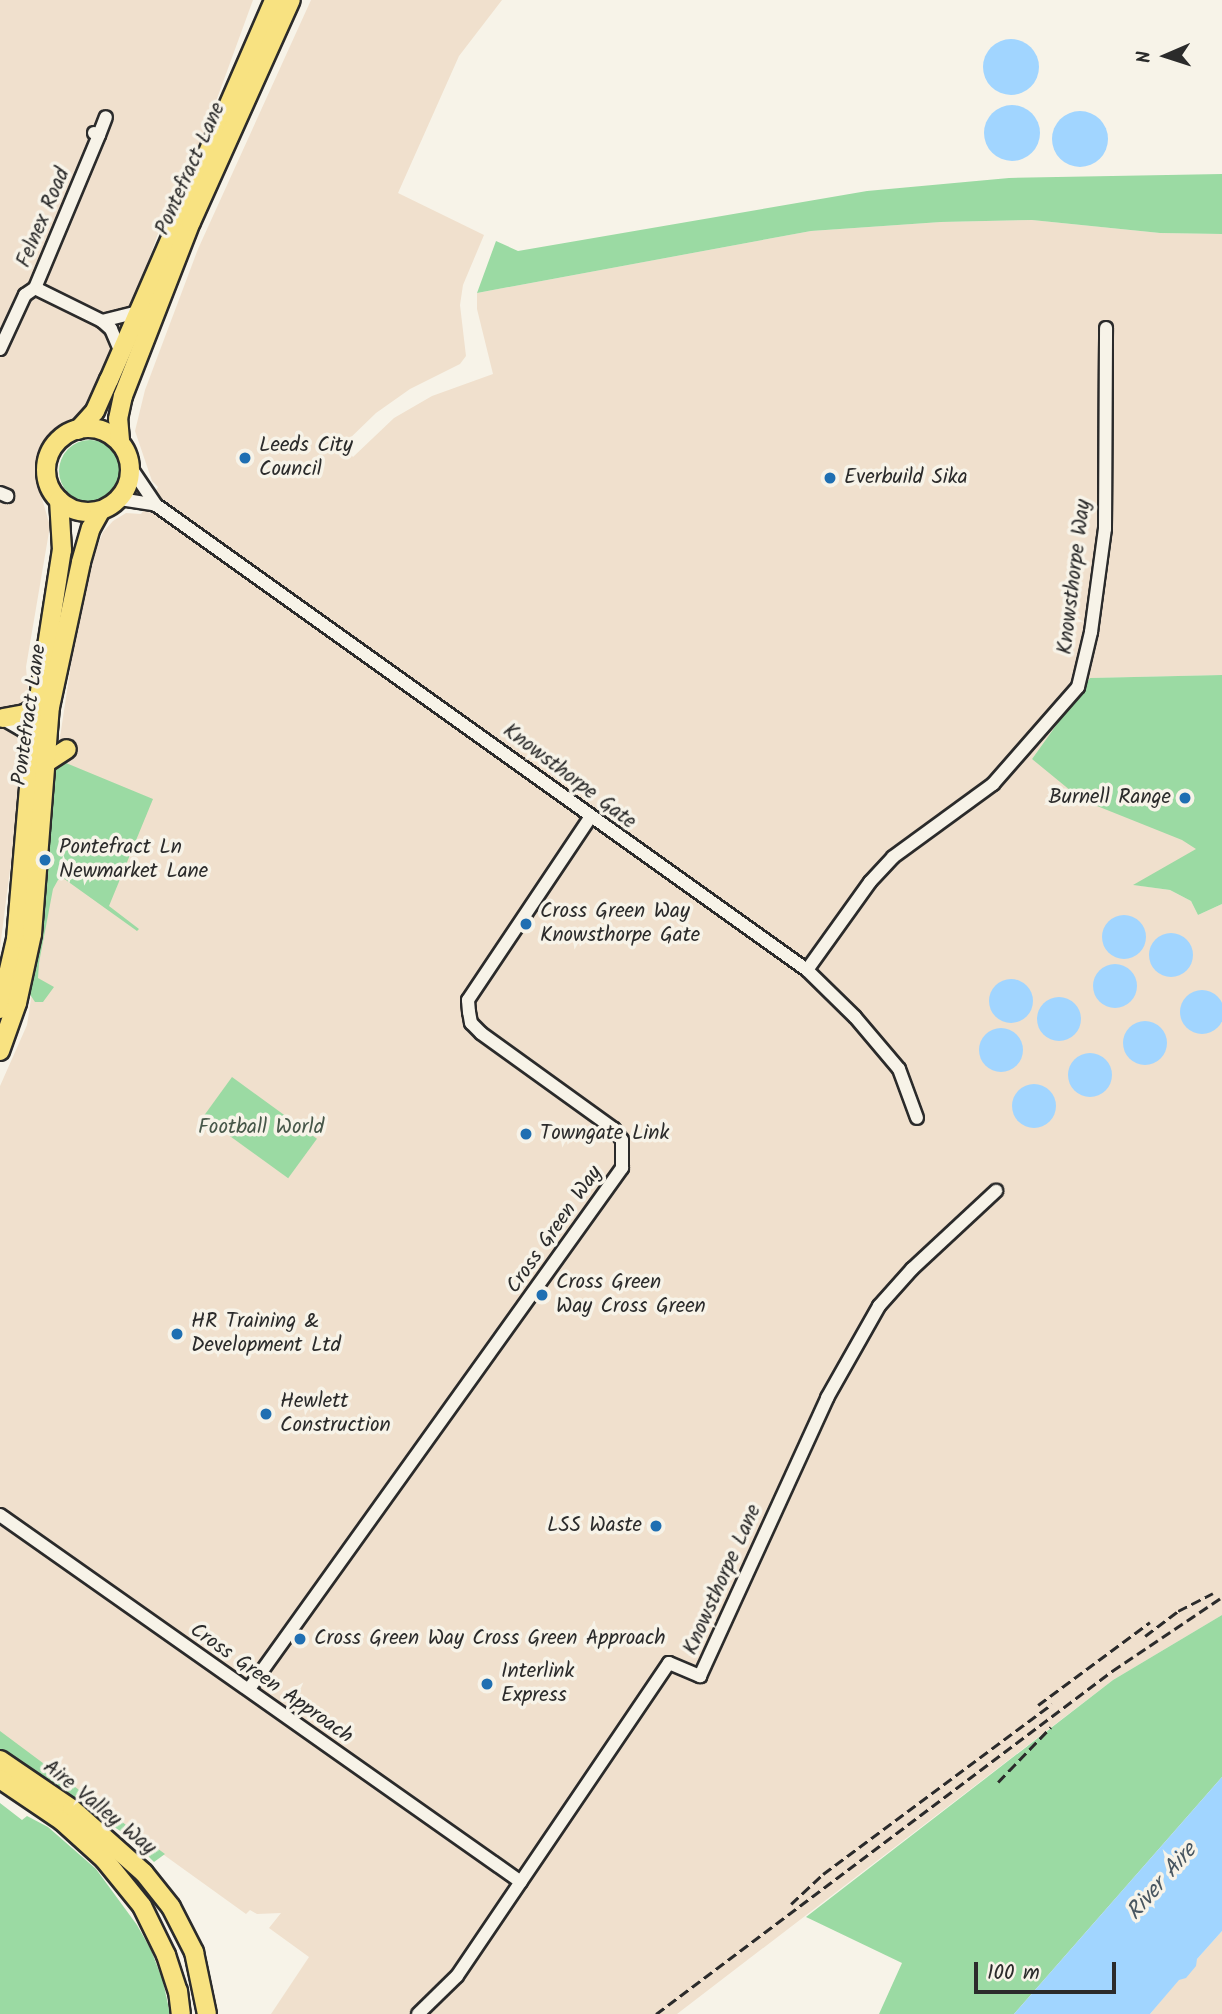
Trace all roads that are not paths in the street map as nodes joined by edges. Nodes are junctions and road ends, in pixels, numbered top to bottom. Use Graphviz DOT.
graph roads {
  1 [pos="274,0"];
  2 [pos="291,0"];
  3 [pos="106,117"];
  4 [pos="35,288"];
  5 [pos="138,312"];
  6 [pos="102,321"];
  7 [pos="1106,328"];
  8 [pos="0,349"];
  9 [pos="121,352"];
  10 [pos="78,430"];
  11 [pos="120,440"];
  12 [pos="131,468"];
  13 [pos="120,499"];
  14 [pos="59,500"];
  15 [pos="156,505"];
  16 [pos="100,512"];
  17 [pos="37,706"];
  18 [pos="2,717"];
  19 [pos="32,745"];
  20 [pos="67,749"];
  21 [pos="44,764"];
  22 [pos="590,818"];
  23 [pos="807,970"];
  24 [pos="17,1006"];
  25 [pos="0,1051"];
  26 [pos="917,1118"];
  27 [pos="996,1191"];
  28 [pos="0,1515"];
  29 [pos="249,1689"];
  30 [pos="0,1760"];
  31 [pos="0,1779"];
  32 [pos="521,1882"];
  33 [pos="181,2014"];
  34 [pos="207,2014"];
  35 [pos="418,2014"];
  1 -- 5 [label="highway, Pontefract Lane"];
  2 -- 11 [label="highway, Pontefract Lane"];
  3 -- 4 [label="street, Felnex Road"];
  4 -- 6 [label="street"];
  4 -- 8 [label="street, Felnex Road"];
  5 -- 6 [label="street"];
  5 -- 9 [label="highway, Pontefract Lane"];
  6 -- 9 [label="street"];
  7 -- 23 [label="street, Knowsthorpe Way"];
  9 -- 10 [label="highway, Pontefract Lane"];
  10 -- 11 [label="highway"];
  10 -- 14 [label="highway"];
  11 -- 12 [label="highway"];
  12 -- 13 [label="highway"];
  12 -- 15 [label="street, Knowsthorpe Gate"];
  13 -- 15 [label="street, Knowsthorpe Gate"];
  13 -- 16 [label="highway"];
  14 -- 16 [label="highway"];
  14 -- 17 [label="highway, Pontefract Lane"];
  15 -- 22 [label="street, Knowsthorpe Gate"];
  16 -- 21 [label="highway, Pontefract Lane"];
  17 -- 18 [label="highway"];
  17 -- 19 [label="highway, Pontefract Lane"];
  18 -- 19 [label="street"];
  19 -- 24 [label="highway, Pontefract Lane"];
  20 -- 21 [label="highway"];
  21 -- 24 [label="highway, Pontefract Lane"];
  22 -- 23 [label="street, Knowsthorpe Gate"];
  22 -- 29 [label="street, Cross Green Way"];
  23 -- 26 [label="street, Knowsthorpe Gate"];
  24 -- 25 [label="highway, Pontefract Lane"];
  27 -- 32 [label="street, Knowsthorpe Lane"];
  28 -- 29 [label="street, Cross Green Approach"];
  29 -- 32 [label="street, Cross Green Approach"];
  30 -- 34 [label="highway, Aire Valley Way"];
  31 -- 33 [label="highway, Aire Valley Way"];
  32 -- 35 [label="street, Knowsthorpe Lane"];
}
